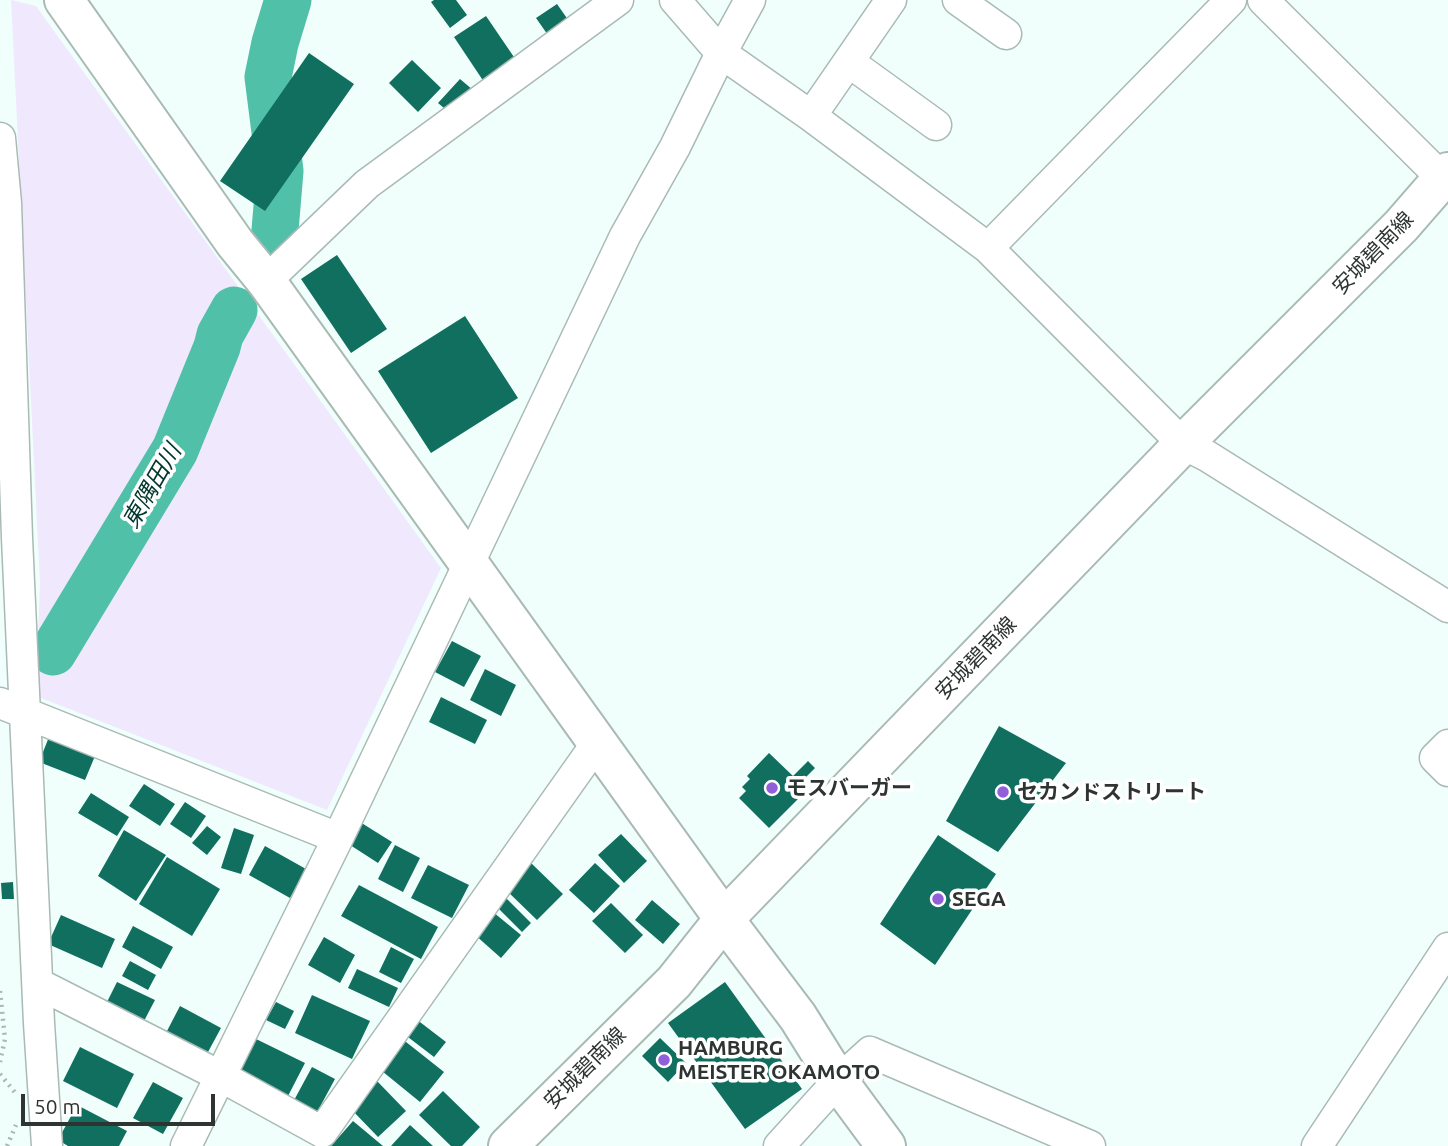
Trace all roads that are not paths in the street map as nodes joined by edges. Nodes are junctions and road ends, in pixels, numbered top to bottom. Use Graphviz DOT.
graph roads {
  1 [pos="64,0"];
  2 [pos="618,0"];
  3 [pos="675,0"];
  4 [pos="750,0"];
  5 [pos="891,0"];
  6 [pos="958,0"];
  7 [pos="1231,0"];
  8 [pos="1263,0"];
  9 [pos="1006,34"];
  10 [pos="721,52"];
  11 [pos="849,61"];
  12 [pos="811,116"];
  13 [pos="936,125"];
  14 [pos="0,138"];
  15 [pos="1446,179"];
  16 [pos="988,247"];
  17 [pos="265,281"];
  18 [pos="1183,444"];
  19 [pos="469,565"];
  20 [pos="1448,607"];
  21 [pos="12,708"];
  22 [pos="597,743"];
  23 [pos="1448,745"];
  24 [pos="1448,771"];
  25 [pos="338,838"];
  26 [pos="724,919"];
  27 [pos="1448,948"];
  28 [pos="39,984"];
  29 [pos="222,1077"];
  30 [pos="838,1081"];
  31 [pos="47,1146"];
  32 [pos="186,1146"];
  33 [pos="508,1146"];
  34 [pos="779,1146"];
  35 [pos="886,1146"];
  36 [pos="1090,1146"];
  37 [pos="1317,1146"];
  1 -- 17 [label="street"];
  2 -- 17 [label="street"];
  3 -- 10 [label="street"];
  4 -- 10 [label="street"];
  5 -- 11 [label="street"];
  6 -- 9 [label="street"];
  7 -- 16 [label="street"];
  8 -- 15 [label="street"];
  10 -- 12 [label="street"];
  10 -- 19 [label="street"];
  11 -- 12 [label="street"];
  11 -- 13 [label="street"];
  12 -- 16 [label="street"];
  14 -- 21 [label="street"];
  15 -- 18 [label="street, 安城碧南線"];
  16 -- 18 [label="street"];
  17 -- 19 [label="street"];
  18 -- 20 [label="street"];
  18 -- 26 [label="street, 安城碧南線"];
  19 -- 22 [label="street"];
  19 -- 25 [label="street"];
  21 -- 25 [label="street"];
  21 -- 28 [label="street"];
  22 -- 26 [label="street"];
  22 -- 29 [label="street"];
  23 -- 24 [label="street"];
  25 -- 29 [label="street"];
  26 -- 30 [label="street"];
  26 -- 33 [label="street, 安城碧南線"];
  27 -- 37 [label="street"];
  28 -- 29 [label="street"];
  28 -- 31 [label="street"];
  29 -- 32 [label="street"];
  30 -- 34 [label="street"];
  30 -- 35 [label="street"];
  30 -- 36 [label="street"];
}
